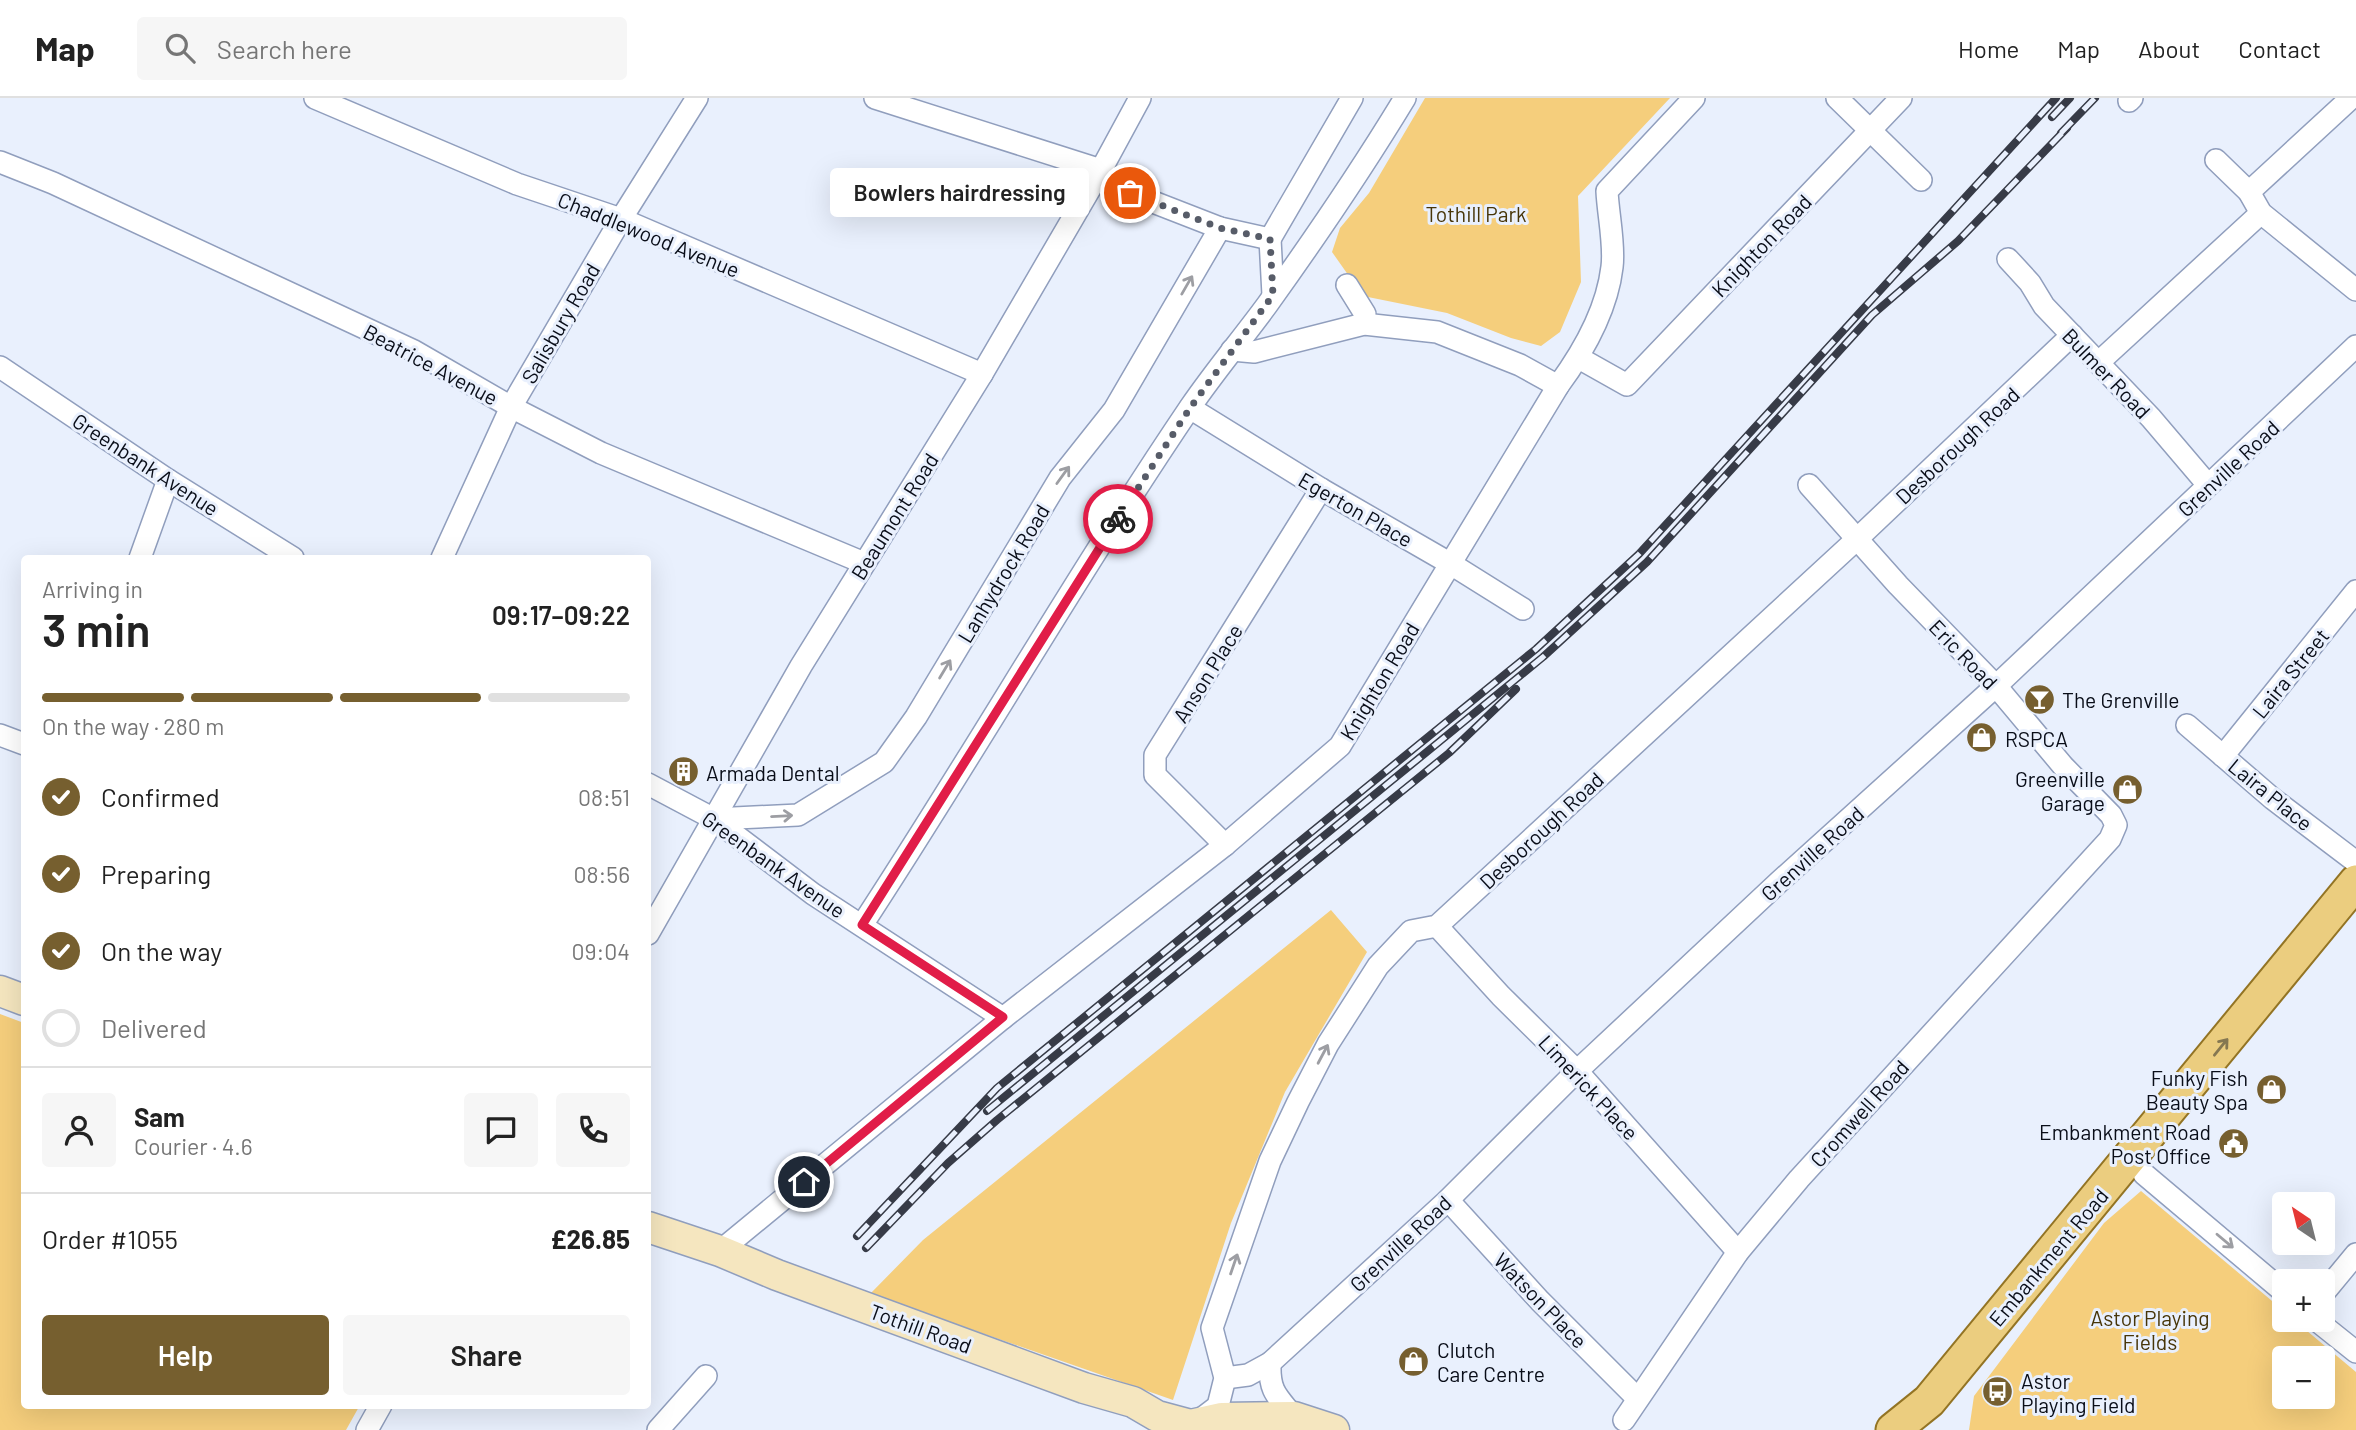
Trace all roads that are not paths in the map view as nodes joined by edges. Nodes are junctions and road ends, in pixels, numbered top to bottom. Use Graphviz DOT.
graph roads {
  1 [pos="315,98"];
  2 [pos="696,98"];
  3 [pos="875,98"];
  4 [pos="1140,98"];
  5 [pos="1352,98"];
  6 [pos="1405,98"];
  7 [pos="1694,98"];
  8 [pos="1837,98"];
  9 [pos="1901,98"];
  10 [pos="2351,98"];
  11 [pos="936,108"];
  12 [pos="1870,130"];
  13 [pos="2216,160"];
  14 [pos="0,162"];
  15 [pos="1101,170"];
  16 [pos="1921,180"];
  17 [pos="2249,192"];
  18 [pos="1130,193"];
  19 [pos="2261,213"];
  20 [pos="621,219"];
  21 [pos="1220,228"];
  22 [pos="1270,239"];
  23 [pos="2008,259"];
  24 [pos="1347,285"];
  25 [pos="2356,290"];
  26 [pos="1273,295"];
  27 [pos="1364,324"];
  28 [pos="2072,335"];
  29 [pos="2356,346"];
  30 [pos="1232,350"];
  31 [pos="1579,358"];
  32 [pos="2099,362"];
  33 [pos="0,367"];
  34 [pos="982,374"];
  35 [pos="1558,386"];
  36 [pos="511,407"];
  37 [pos="1190,408"];
  38 [pos="168,480"];
  39 [pos="1810,485"];
  40 [pos="2208,485"];
  41 [pos="1321,489"];
  42 [pos="1857,539"];
  43 [pos="141,555"];
  44 [pos="288,555"];
  45 [pos="443,555"];
  46 [pos="864,564"];
  47 [pos="1451,564"];
  48 [pos="2356,591"];
  49 [pos="1523,609"];
  50 [pos="1996,686"];
  51 [pos="2187,725"];
  52 [pos="0,735"];
  53 [pos="21,743"];
  54 [pos="2223,756"];
  55 [pos="651,786"];
  56 [pos="714,819"];
  57 [pos="2116,825"];
  58 [pos="1225,845"];
  59 [pos="2356,862"];
  60 [pos="2356,882"];
  61 [pos="2356,918"];
  62 [pos="862,925"];
  63 [pos="1437,926"];
  64 [pos="651,929"];
  65 [pos="0,991"];
  66 [pos="21,999"];
  67 [pos="1003,1017"];
  68 [pos="1577,1071"];
  69 [pos="2144,1174"];
  70 [pos="1448,1200"];
  71 [pos="651,1228"];
  72 [pos="720,1251"];
  73 [pos="1738,1252"];
  74 [pos="2356,1254"];
  75 [pos="2335,1279"];
  76 [pos="2272,1282"];
  77 [pos="2331,1332"];
  78 [pos="2356,1352"];
  79 [pos="1270,1363"];
  80 [pos="706,1376"];
  81 [pos="1225,1378"];
  82 [pos="1637,1398"];
  83 [pos="379,1409"];
  84 [pos="1294,1417"];
  85 [pos="1624,1420"];
  86 [pos="1199,1428"];
  87 [pos="366,1430"];
  88 [pos="658,1430"];
  89 [pos="1334,1430"];
  90 [pos="1893,1430"];
  91 [pos="1933,1430"];
  1 -- 20 [label="street, Chaddlewood Avenue"];
  2 -- 20 [label="street, Salisbury Road"];
  3 -- 11 [label="street"];
  4 -- 15 [label="street, Beaumont Road"];
  5 -- 22 [label="street"];
  6 -- 26 [label="street"];
  7 -- 31 [label="street"];
  8 -- 12 [label="street"];
  9 -- 12 [label="street, Knighton Road"];
  10 -- 17 [label="street"];
  11 -- 15 [label="street"];
  12 -- 16 [label="street"];
  12 -- 31 [label="street, Knighton Road"];
  13 -- 17 [label="street"];
  14 -- 36 [label="street, Beatrice Avenue"];
  15 -- 34 [label="street, Beaumont Road"];
  17 -- 19 [label="street"];
  18 -- 21 [label="street"];
  19 -- 25 [label="street"];
  19 -- 32 [label="street"];
  20 -- 34 [label="street, Chaddlewood Avenue"];
  20 -- 36 [label="street, Salisbury Road"];
  21 -- 22 [label="street"];
  56 -- 21 [label="street, Lanhydrock Road, one-way"];
  22 -- 26 [label="street"];
  23 -- 28 [label="street, Bulmer Road"];
  24 -- 27 [label="street"];
  26 -- 30 [label="street"];
  27 -- 30 [label="street"];
  27 -- 35 [label="street"];
  28 -- 32 [label="street, Bulmer Road"];
  28 -- 42 [label="street, Desborough Road"];
  29 -- 40 [label="street, Grenville Road"];
  30 -- 37 [label="street"];
  31 -- 35 [label="street, Knighton Road"];
  32 -- 40 [label="street, Bulmer Road"];
  33 -- 38 [label="street, Greenbank Avenue"];
  34 -- 46 [label="street, Beaumont Road"];
  35 -- 47 [label="street, Knighton Road"];
  36 -- 45 [label="street, Salisbury Road"];
  36 -- 46 [label="street, Beatrice Avenue"];
  37 -- 41 [label="street, Egerton Place"];
  37 -- 62 [label="street"];
  38 -- 43 [label="street"];
  38 -- 44 [label="street, Greenbank Avenue"];
  39 -- 42 [label="street, Eric Road"];
  40 -- 50 [label="street, Grenville Road"];
  41 -- 47 [label="street, Egerton Place"];
  41 -- 58 [label="street, Anson Place"];
  42 -- 50 [label="street, Eric Road"];
  42 -- 63 [label="street, Desborough Road"];
  46 -- 56 [label="street, Beaumont Road"];
  47 -- 49 [label="street, Egerton Place"];
  47 -- 58 [label="street, Knighton Road"];
  48 -- 54 [label="street, Laira Street"];
  50 -- 57 [label="street, Eric Road"];
  50 -- 68 [label="street, Grenville Road"];
  51 -- 54 [label="street, Laira Place"];
  52 -- 53 [label="street"];
  54 -- 59 [label="street, Laira Place"];
  55 -- 56 [label="street, Greenbank Avenue"];
  56 -- 62 [label="street, Greenbank Avenue"];
  56 -- 64 [label="street, Beaumont Road"];
  57 -- 73 [label="street, Cromwell Road"];
  58 -- 67 [label="street, Knighton Road"];
  90 -- 60 [label="main road, Embankment Road, one-way"];
  61 -- 69 [label="main road, Embankment Road"];
  62 -- 67 [label="street, Greenbank Avenue"];
  63 -- 68 [label="street, Limerick Place"];
  81 -- 63 [label="street, Desborough Road, one-way"];
  65 -- 66 [label="main road"];
  67 -- 72 [label="street, Knighton Road"];
  68 -- 70 [label="street, Grenville Road"];
  68 -- 73 [label="street, Limerick Place"];
  69 -- 76 [label="street, one-way"];
  69 -- 91 [label="main road, Embankment Road"];
  70 -- 79 [label="street, Grenville Road"];
  70 -- 82 [label="street, Watson Place"];
  71 -- 72 [label="main road, Tothill Road"];
  72 -- 86 [label="main road, Tothill Road"];
  73 -- 82 [label="street, Cromwell Road"];
  74 -- 75 [label="street"];
  77 -- 78 [label="street"];
  79 -- 81 [label="street, Grenville Road"];
  79 -- 84 [label="street"];
  80 -- 88 [label="street"];
  81 -- 86 [label="street"];
  82 -- 85 [label="street, Cromwell Road"];
  83 -- 87 [label="street"];
  84 -- 86 [label="main road, Tothill Road"];
  84 -- 89 [label="main road, Tothill Road"];
}
